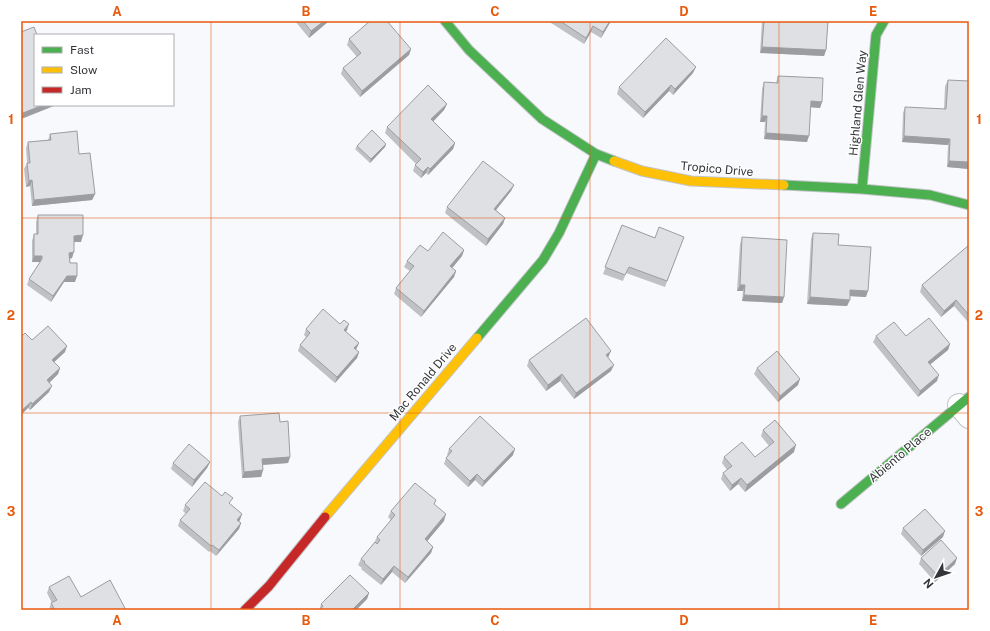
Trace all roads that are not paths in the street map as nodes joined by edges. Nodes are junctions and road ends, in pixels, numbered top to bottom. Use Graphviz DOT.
graph roads {
  1 [pos="445,21"];
  2 [pos="884,21"];
  3 [pos="596,154"];
  4 [pos="862,188"];
  5 [pos="969,205"];
  6 [pos="966,406"];
  7 [pos="841,504"];
  8 [pos="245,610"];
  1 -- 3 [label="street, Tropico Drive"];
  2 -- 4 [label="street, Highland Glen Way"];
  3 -- 4 [label="street, Tropico Drive"];
  3 -- 8 [label="street, Mac Ronald Drive"];
  4 -- 5 [label="street, Tropico Drive"];
  6 -- 7 [label="street, Abiento Place"];
}
